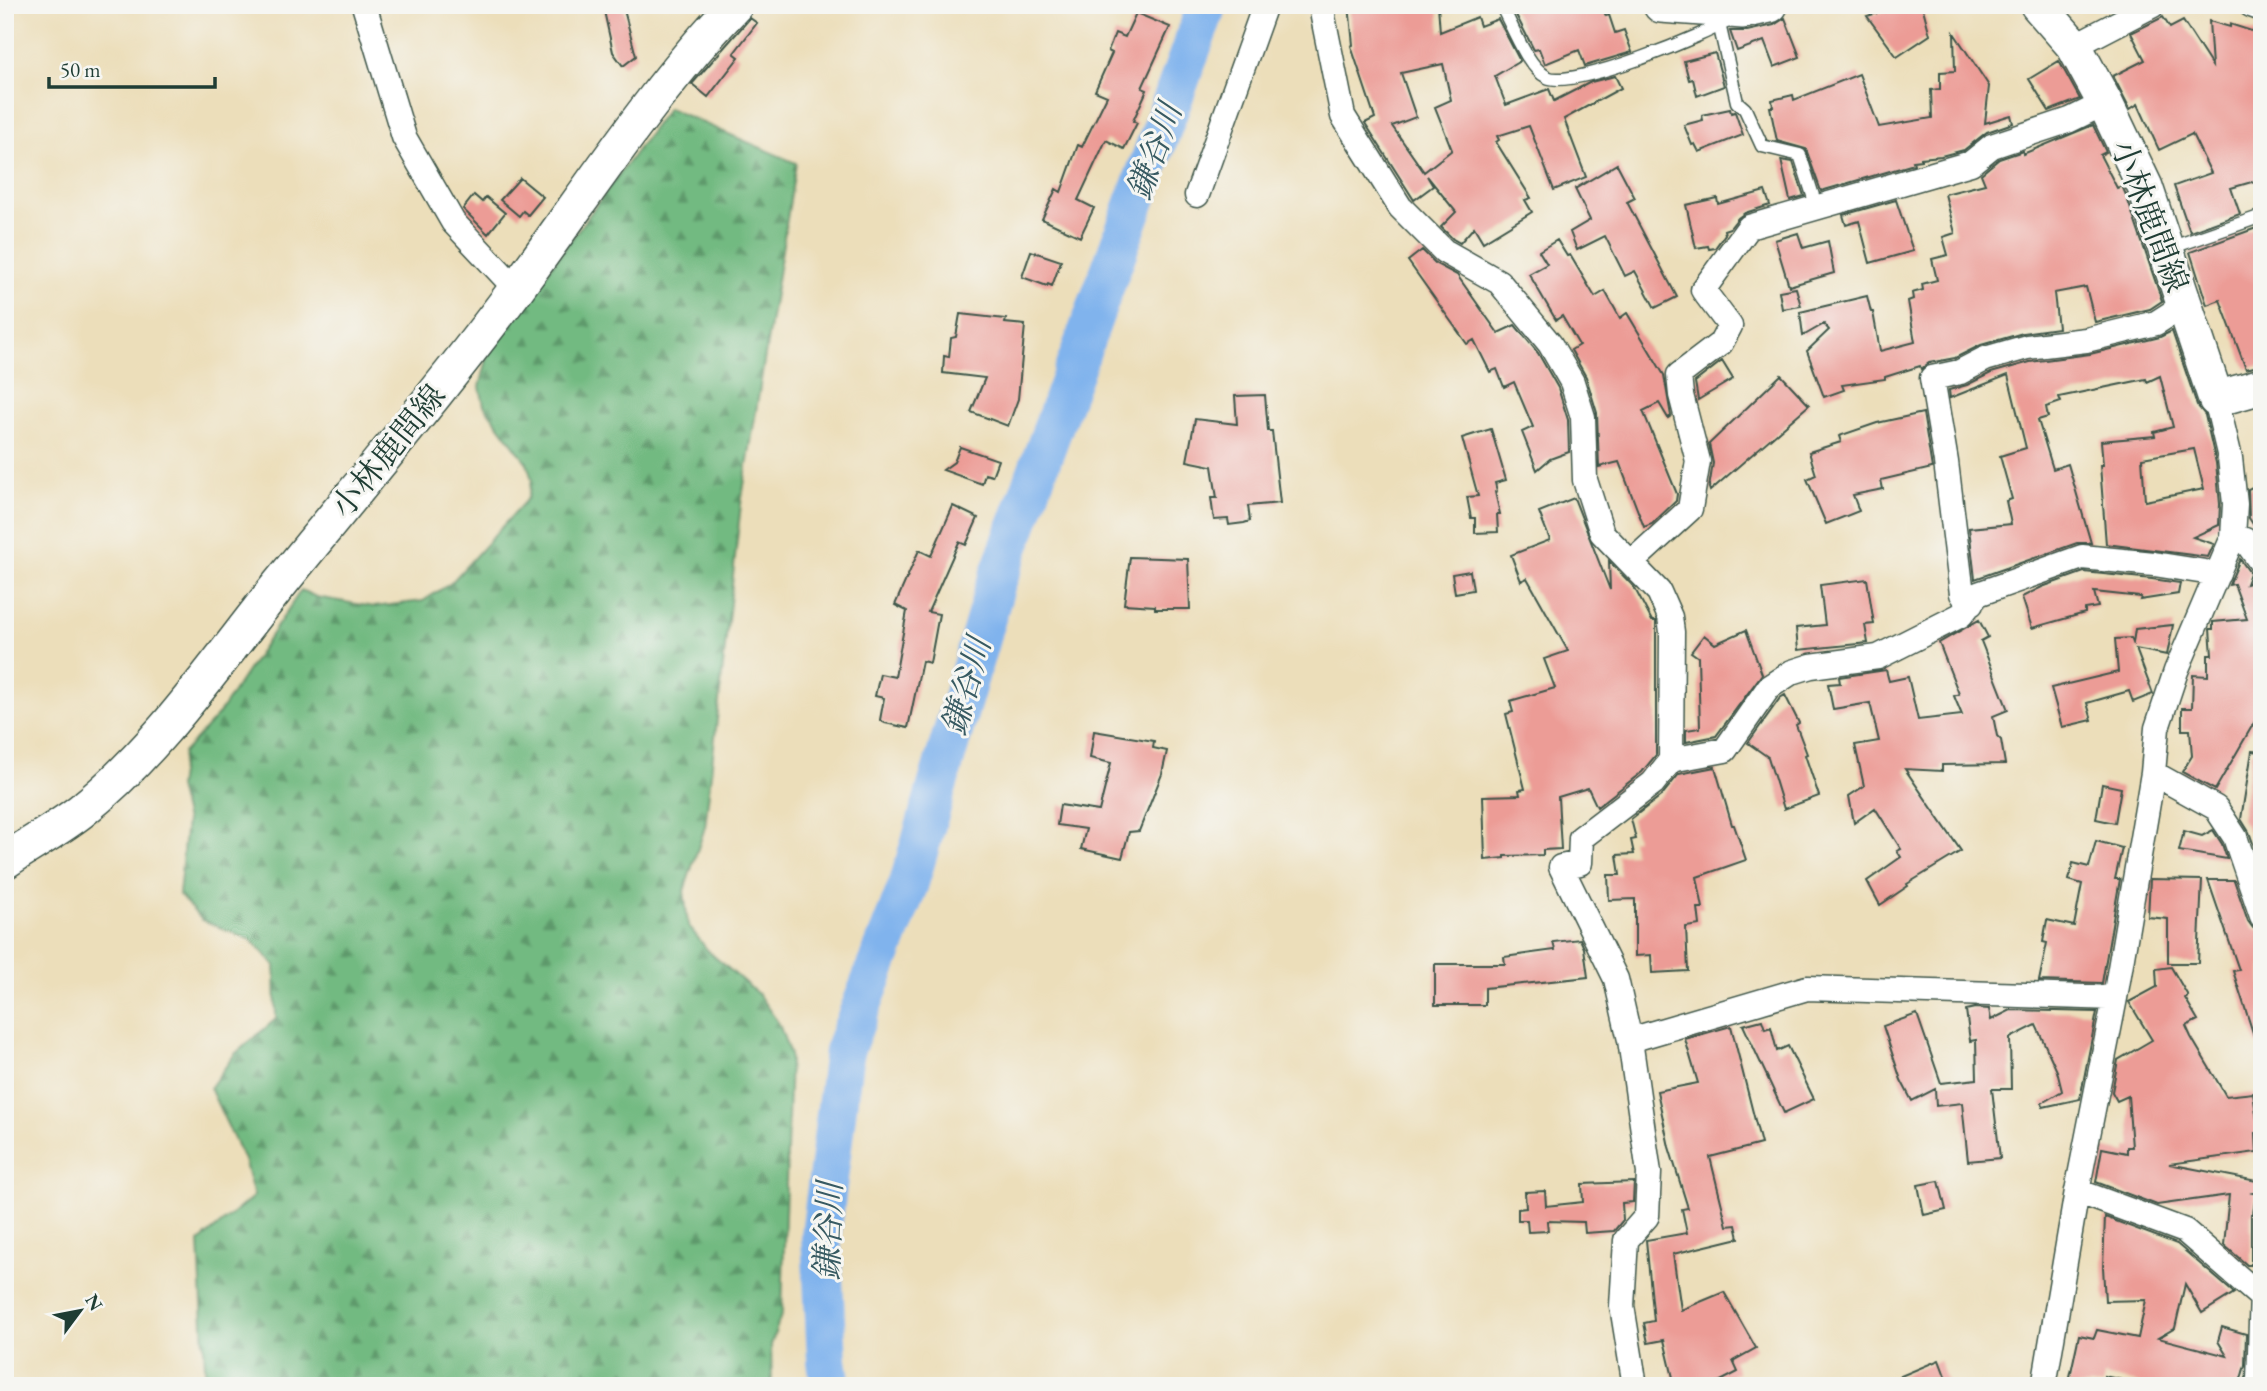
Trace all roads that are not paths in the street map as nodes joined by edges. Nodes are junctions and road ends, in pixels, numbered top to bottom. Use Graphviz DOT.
graph roads {
  1 [pos="364,5"];
  2 [pos="735,5"];
  3 [pos="1265,5"];
  4 [pos="1324,5"];
  5 [pos="1501,5"];
  6 [pos="1661,5"];
  7 [pos="2038,5"];
  8 [pos="2153,5"];
  9 [pos="2251,5"];
  10 [pos="2262,9"];
  11 [pos="1744,15"];
  12 [pos="2074,46"];
  13 [pos="2105,103"];
  14 [pos="1197,195"];
  15 [pos="1817,208"];
  16 [pos="2262,216"];
  17 [pos="2167,249"];
  18 [pos="516,289"];
  19 [pos="2184,305"];
  20 [pos="2262,386"];
  21 [pos="2216,399"];
  22 [pos="2247,535"];
  23 [pos="1632,562"];
  24 [pos="2262,564"];
  25 [pos="2217,574"];
  26 [pos="1971,604"];
  27 [pos="1671,760"];
  28 [pos="2152,773"];
  29 [pos="5,860"];
  30 [pos="2253,866"];
  31 [pos="2262,916"];
  32 [pos="2115,998"];
  33 [pos="1630,1040"];
  34 [pos="2077,1192"];
  35 [pos="2262,1295"];
  36 [pos="1635,1386"];
  37 [pos="2044,1386"];
  38 [pos="2256,1386"];
  1 -- 18 [label="street"];
  2 -- 18 [label="main road, 小林鹿間線"];
  3 -- 14 [label="street"];
  4 -- 23 [label="street"];
  5 -- 11 [label="lane"];
  6 -- 11 [label="main road"];
  7 -- 12 [label="main road, 小林鹿間線"];
  8 -- 12 [label="street"];
  9 -- 10 [label="street"];
  11 -- 15 [label="lane"];
  12 -- 13 [label="main road, 小林鹿間線"];
  13 -- 15 [label="street"];
  13 -- 17 [label="main road, 小林鹿間線"];
  15 -- 23 [label="street"];
  16 -- 17 [label="lane"];
  17 -- 19 [label="main road, 小林鹿間線"];
  18 -- 29 [label="main road, 小林鹿間線"];
  19 -- 21 [label="main road, 小林鹿間線"];
  19 -- 26 [label="street"];
  20 -- 21 [label="main road"];
  21 -- 22 [label="street"];
  22 -- 24 [label="street"];
  22 -- 25 [label="street"];
  23 -- 27 [label="street"];
  25 -- 26 [label="street"];
  25 -- 28 [label="street"];
  26 -- 27 [label="street"];
  27 -- 33 [label="street"];
  28 -- 30 [label="street"];
  28 -- 32 [label="street"];
  30 -- 31 [label="street"];
  32 -- 33 [label="street"];
  32 -- 34 [label="street"];
  33 -- 36 [label="street"];
  34 -- 35 [label="street"];
  34 -- 37 [label="street"];
  35 -- 38 [label="street"];
}
